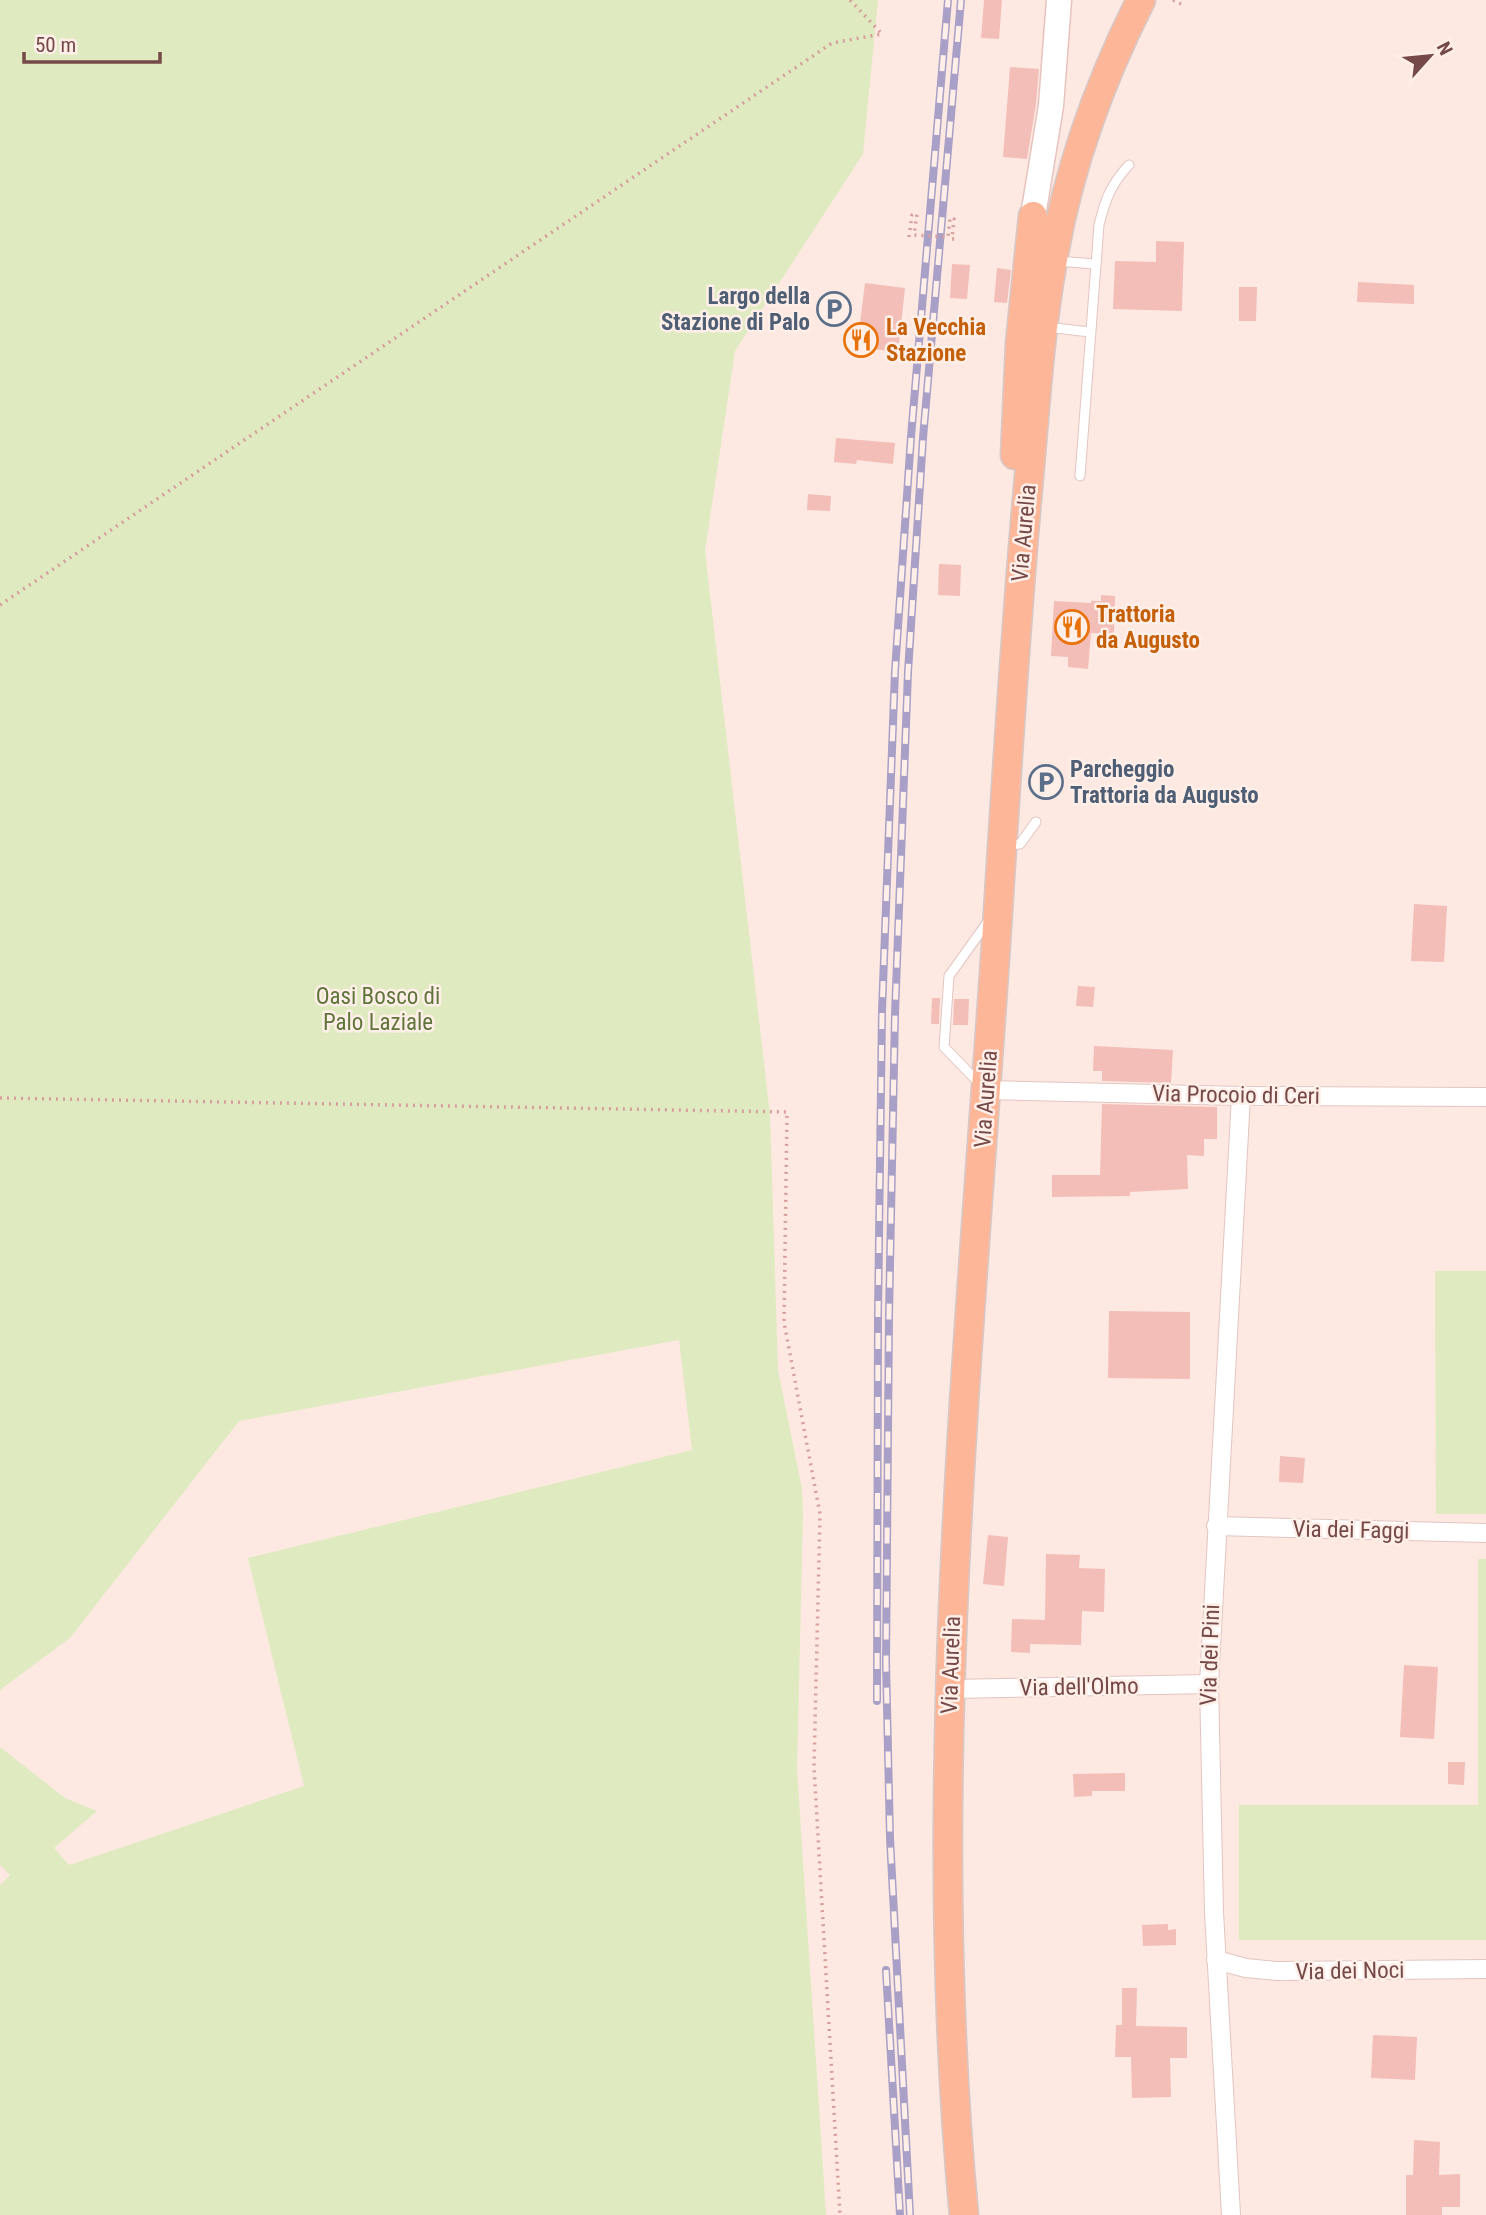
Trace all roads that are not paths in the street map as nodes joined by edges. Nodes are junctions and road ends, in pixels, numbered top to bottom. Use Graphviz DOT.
graph roads {
  1 [pos="1141,0"];
  2 [pos="1060,2"];
  3 [pos="1172,3"];
  4 [pos="1129,165"];
  5 [pos="1075,166"];
  6 [pos="1033,216"];
  7 [pos="1052,261"];
  8 [pos="1094,264"];
  9 [pos="1044,326"];
  10 [pos="1090,332"];
  11 [pos="1080,476"];
  12 [pos="1018,605"];
  13 [pos="1036,822"];
  14 [pos="1002,846"];
  15 [pos="998,907"];
  16 [pos="986,1090"];
  17 [pos="1241,1096"];
  18 [pos="1486,1097"];
  19 [pos="1216,1527"];
  20 [pos="1486,1533"];
  21 [pos="1209,1684"];
  22 [pos="950,1689"];
  23 [pos="1216,1960"];
  24 [pos="1486,1969"];
  25 [pos="964,2215"];
  26 [pos="1231,2215"];
  1 -- 5 [label="main road, Via Aurelia"];
  2 -- 6 [label="street"];
  3 -- 5 [label="main road"];
  4 -- 8 [label="lane"];
  5 -- 7 [label="main road, Via Aurelia"];
  6 -- 12 [label="main road"];
  7 -- 8 [label="lane"];
  7 -- 9 [label="main road, Via Aurelia"];
  8 -- 10 [label="lane"];
  9 -- 10 [label="lane"];
  9 -- 12 [label="main road, Via Aurelia"];
  10 -- 11 [label="lane"];
  12 -- 14 [label="main road, Via Aurelia"];
  13 -- 14 [label="lane"];
  14 -- 15 [label="main road, Via Aurelia"];
  15 -- 16 [label="main road, Via Aurelia"];
  15 -- 16 [label="lane"];
  16 -- 17 [label="street, Via Procoio di Ceri"];
  16 -- 22 [label="main road, Via Aurelia"];
  17 -- 18 [label="street, Via Procoio di Ceri"];
  17 -- 19 [label="street, Via dei Pini"];
  19 -- 20 [label="street, Via dei Faggi"];
  19 -- 21 [label="street, Via dei Pini"];
  21 -- 22 [label="street, Via dell'Olmo"];
  21 -- 23 [label="street, Via dei Pini"];
  22 -- 25 [label="main road, Via Aurelia"];
  23 -- 24 [label="street, Via dei Noci"];
  23 -- 26 [label="street, Via dei Pini"];
}
